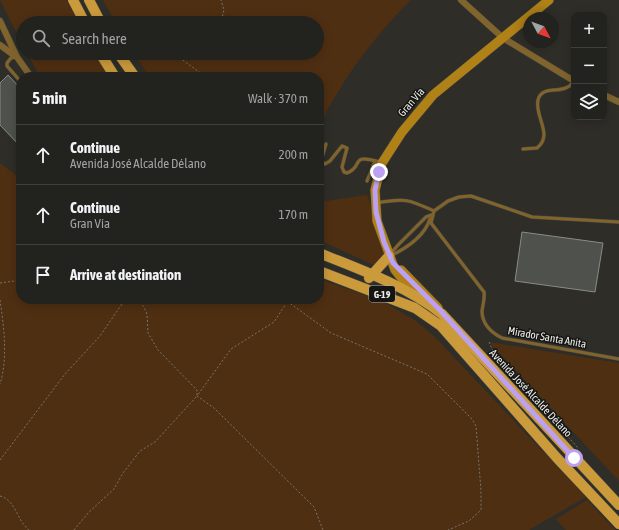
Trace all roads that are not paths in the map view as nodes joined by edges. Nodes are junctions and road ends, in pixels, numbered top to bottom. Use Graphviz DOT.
graph roads {
  1 [pos="73,0"];
  2 [pos="89,0"];
  3 [pos="461,0"];
  4 [pos="549,0"];
  5 [pos="81,16"];
  6 [pos="97,16"];
  7 [pos="0,21"];
  8 [pos="503,38"];
  9 [pos="0,45"];
  10 [pos="16,55"];
  11 [pos="16,56"];
  12 [pos="16,57"];
  13 [pos="19,60"];
  14 [pos="104,60"];
  15 [pos="123,60"];
  16 [pos="27,72"];
  17 [pos="112,72"];
  18 [pos="131,72"];
  19 [pos="16,76"];
  20 [pos="571,79"];
  21 [pos="571,84"];
  22 [pos="607,96"];
  23 [pos="619,102"];
  24 [pos="326,144"];
  25 [pos="524,149"];
  26 [pos="324,151"];
  27 [pos="379,162"];
  28 [pos="324,163"];
  29 [pos="367,181"];
  30 [pos="375,203"];
  31 [pos="434,212"];
  32 [pos="431,215"];
  33 [pos="619,222"];
  34 [pos="324,255"];
  35 [pos="324,259"];
  36 [pos="338,260"];
  37 [pos="391,260"];
  38 [pos="324,273"];
  39 [pos="372,274"];
  40 [pos="354,283"];
  41 [pos="416,296"];
  42 [pos="442,314"];
  43 [pos="441,326"];
  44 [pos="619,359"];
  45 [pos="619,505"];
  46 [pos="619,524"];
  1 -- 5 [label="main road"];
  2 -- 6 [label="main road"];
  3 -- 8 [label="street"];
  4 -- 8 [label="main road, Gran Vía"];
  7 -- 10 [label="street"];
  8 -- 20 [label="street"];
  8 -- 27 [label="main road, Gran Vía"];
  9 -- 11 [label="street"];
  12 -- 19 [label="lane"];
  13 -- 16 [label="street"];
  14 -- 17 [label="main road"];
  15 -- 18 [label="main road"];
  21 -- 25 [label="lane"];
  22 -- 23 [label="street"];
  24 -- 26 [label="lane"];
  27 -- 28 [label="lane"];
  27 -- 29 [label="lane"];
  27 -- 30 [label="main road, Gran Vía"];
  30 -- 31 [label="lane"];
  30 -- 37 [label="main road, Gran Vía"];
  31 -- 32 [label="lane"];
  31 -- 33 [label="lane"];
  32 -- 37 [label="lane"];
  32 -- 37 [label="lane"];
  32 -- 44 [label="lane, Mirador Santa Anita"];
  34 -- 36 [label="main road, G-19"];
  35 -- 36 [label="main road"];
  36 -- 39 [label="main road, G-19"];
  37 -- 39 [label="main road"];
  37 -- 41 [label="main road, Gran Vía"];
  37 -- 42 [label="main road, Gran Vía"];
  38 -- 40 [label="main road, G-19"];
  39 -- 40 [label="main road"];
  39 -- 41 [label="main road, G-19"];
  40 -- 43 [label="main road, G-19"];
  41 -- 42 [label="main road, G-19"];
  41 -- 43 [label="main road, Gran Vía"];
  42 -- 45 [label="main road, Avenida José Alcalde Délano / G-19"];
  43 -- 46 [label="main road, Avenida José Alcalde Délano / G-19"];
}
